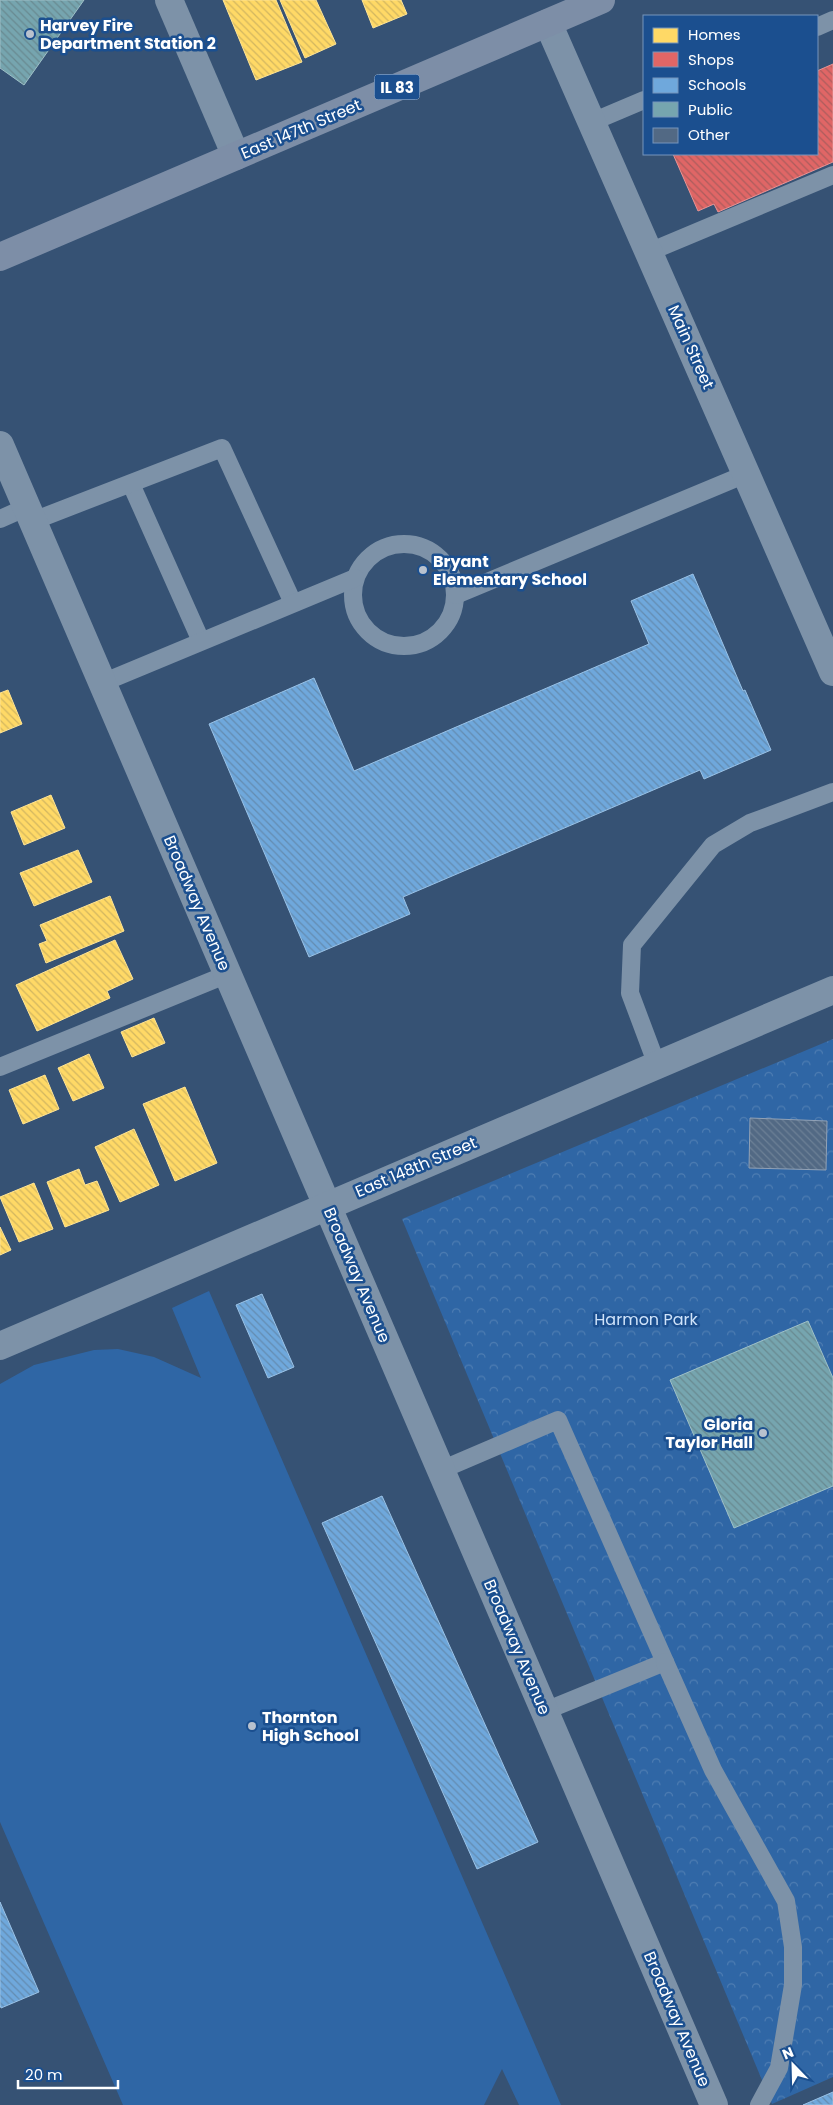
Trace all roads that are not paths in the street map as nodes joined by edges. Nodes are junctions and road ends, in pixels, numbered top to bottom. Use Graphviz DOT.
graph roads {
  1 [pos="169,0"];
  2 [pos="602,0"];
  3 [pos="833,20"];
  4 [pos="548,22"];
  5 [pos="818,27"];
  6 [pos="643,100"];
  7 [pos="592,122"];
  8 [pos="236,156"];
  9 [pos="833,175"];
  10 [pos="649,252"];
  11 [pos="0,257"];
  12 [pos="0,445"];
  13 [pos="746,474"];
  14 [pos="131,484"];
  15 [pos="30,514"];
  16 [pos="0,519"];
  17 [pos="355,578"];
  18 [pos="456,595"];
  19 [pos="293,603"];
  20 [pos="201,641"];
  21 [pos="833,672"];
  22 [pos="102,683"];
  23 [pos="833,792"];
  24 [pos="228,974"];
  25 [pos="833,990"];
  26 [pos="657,1065"];
  27 [pos="0,1068"];
  28 [pos="327,1205"];
  29 [pos="0,1346"];
  30 [pos="441,1470"];
  31 [pos="665,1662"];
  32 [pos="545,1711"];
  33 [pos="714,2105"];
  34 [pos="759,2105"];
  1 -- 8 [label="street"];
  2 -- 4 [label="main road, East 147th Street / IL 83"];
  3 -- 5 [label="lane"];
  4 -- 7 [label="street, Main Street"];
  4 -- 8 [label="main road, East 147th Street / IL 83"];
  6 -- 7 [label="lane"];
  7 -- 10 [label="street, Main Street"];
  8 -- 11 [label="main road, East 147th Street / IL 83"];
  9 -- 10 [label="lane"];
  10 -- 13 [label="street, Main Street"];
  12 -- 15 [label="street, Broadway Avenue"];
  13 -- 18 [label="lane"];
  13 -- 21 [label="street, Main Street"];
  14 -- 15 [label="lane"];
  14 -- 19 [label="lane"];
  14 -- 20 [label="lane"];
  15 -- 16 [label="lane"];
  15 -- 22 [label="street, Broadway Avenue"];
  17 -- 18 [label="lane"];
  17 -- 18 [label="lane"];
  17 -- 19 [label="lane"];
  19 -- 20 [label="lane"];
  20 -- 22 [label="lane"];
  22 -- 24 [label="street, Broadway Avenue"];
  23 -- 26 [label="lane"];
  24 -- 27 [label="lane"];
  24 -- 28 [label="street, Broadway Avenue"];
  25 -- 26 [label="street, East 148th Street"];
  26 -- 28 [label="street, East 148th Street"];
  28 -- 29 [label="street, East 148th Street"];
  28 -- 30 [label="street, Broadway Avenue"];
  30 -- 31 [label="lane"];
  30 -- 32 [label="street, Broadway Avenue"];
  31 -- 32 [label="lane"];
  31 -- 34 [label="lane"];
  32 -- 33 [label="street, Broadway Avenue"];
}
